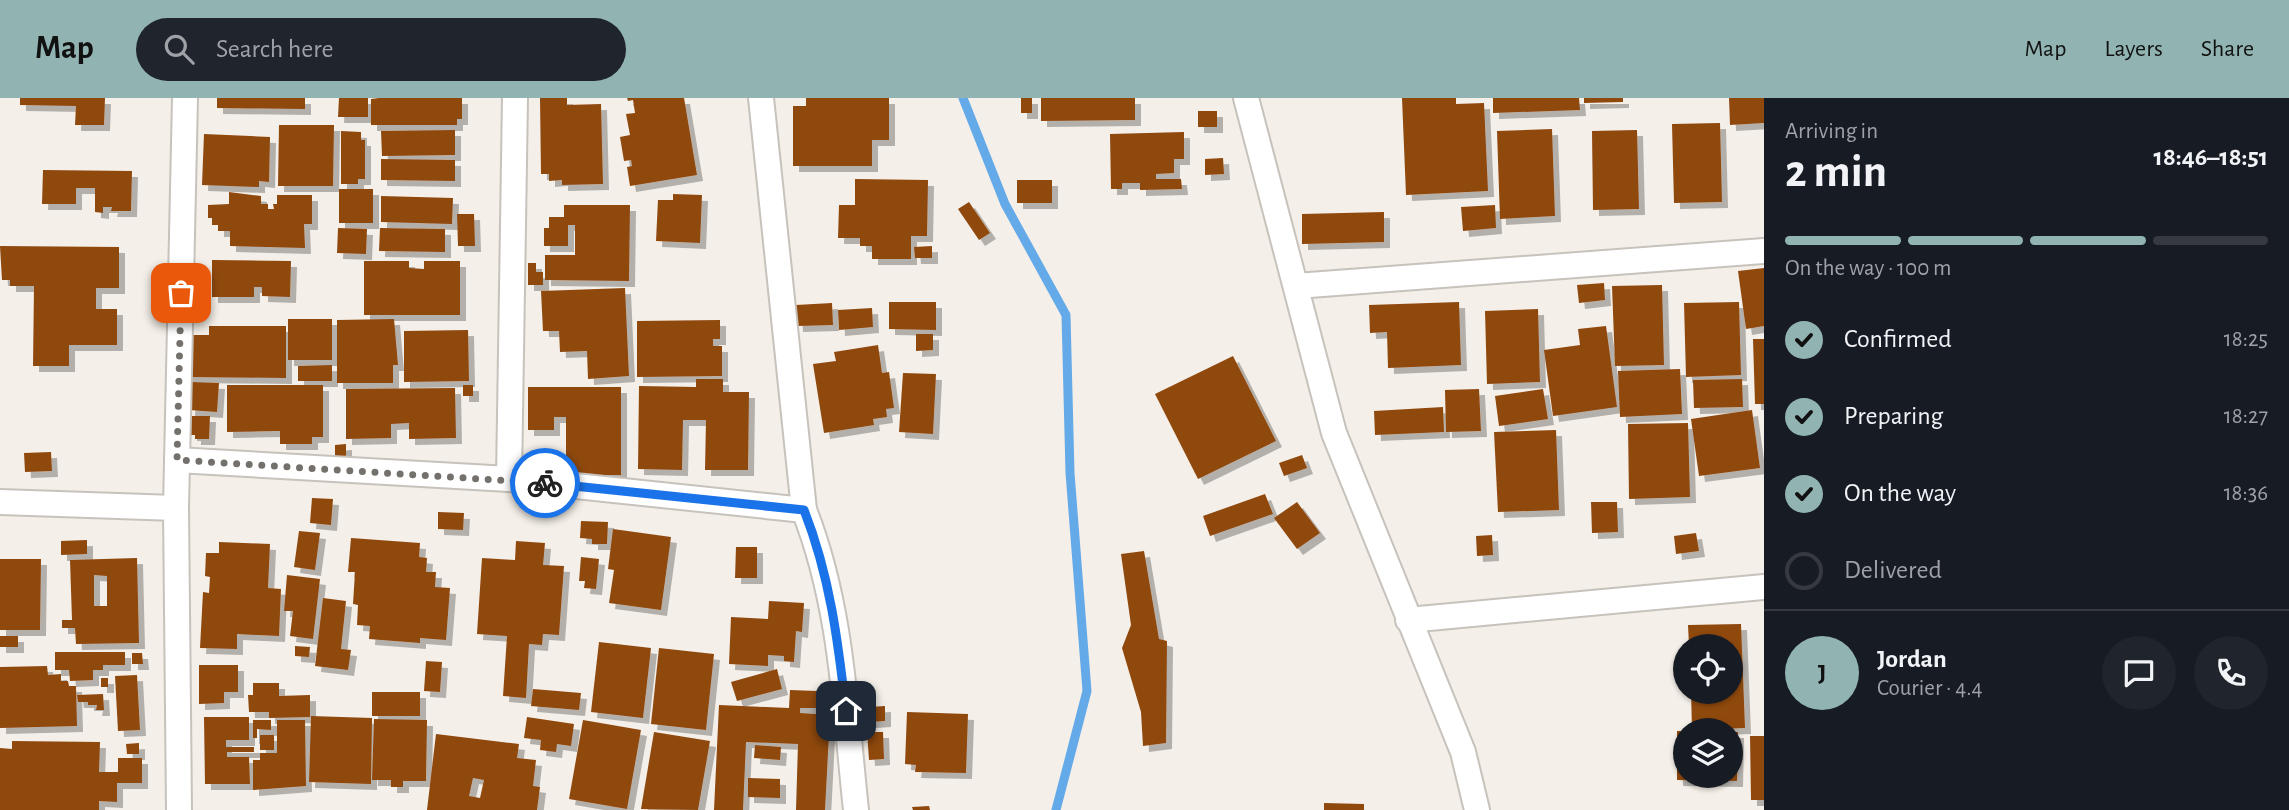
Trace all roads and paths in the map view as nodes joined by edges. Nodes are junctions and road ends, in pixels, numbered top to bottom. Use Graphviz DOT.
graph roads {
  1 [pos="185,98"];
  2 [pos="515,98"];
  3 [pos="761,98"];
  4 [pos="1247,98"];
  5 [pos="1764,251"];
  6 [pos="1296,286"];
  7 [pos="177,460"];
  8 [pos="509,479"];
  9 [pos="0,502"];
  10 [pos="176,508"];
  11 [pos="804,510"];
  12 [pos="1764,587"];
  13 [pos="1408,620"];
  14 [pos="179,810"];
  15 [pos="856,810"];
  16 [pos="1477,810"];
  1 -- 7 [label="street"];
  2 -- 8 [label="street"];
  3 -- 11 [label="street"];
  4 -- 6 [label="street"];
  5 -- 6 [label="street"];
  6 -- 13 [label="street"];
  7 -- 8 [label="street"];
  7 -- 10 [label="street"];
  8 -- 11 [label="street"];
  9 -- 10 [label="street"];
  10 -- 14 [label="street"];
  11 -- 15 [label="street"];
  12 -- 13 [label="street"];
  13 -- 16 [label="street"];
}
